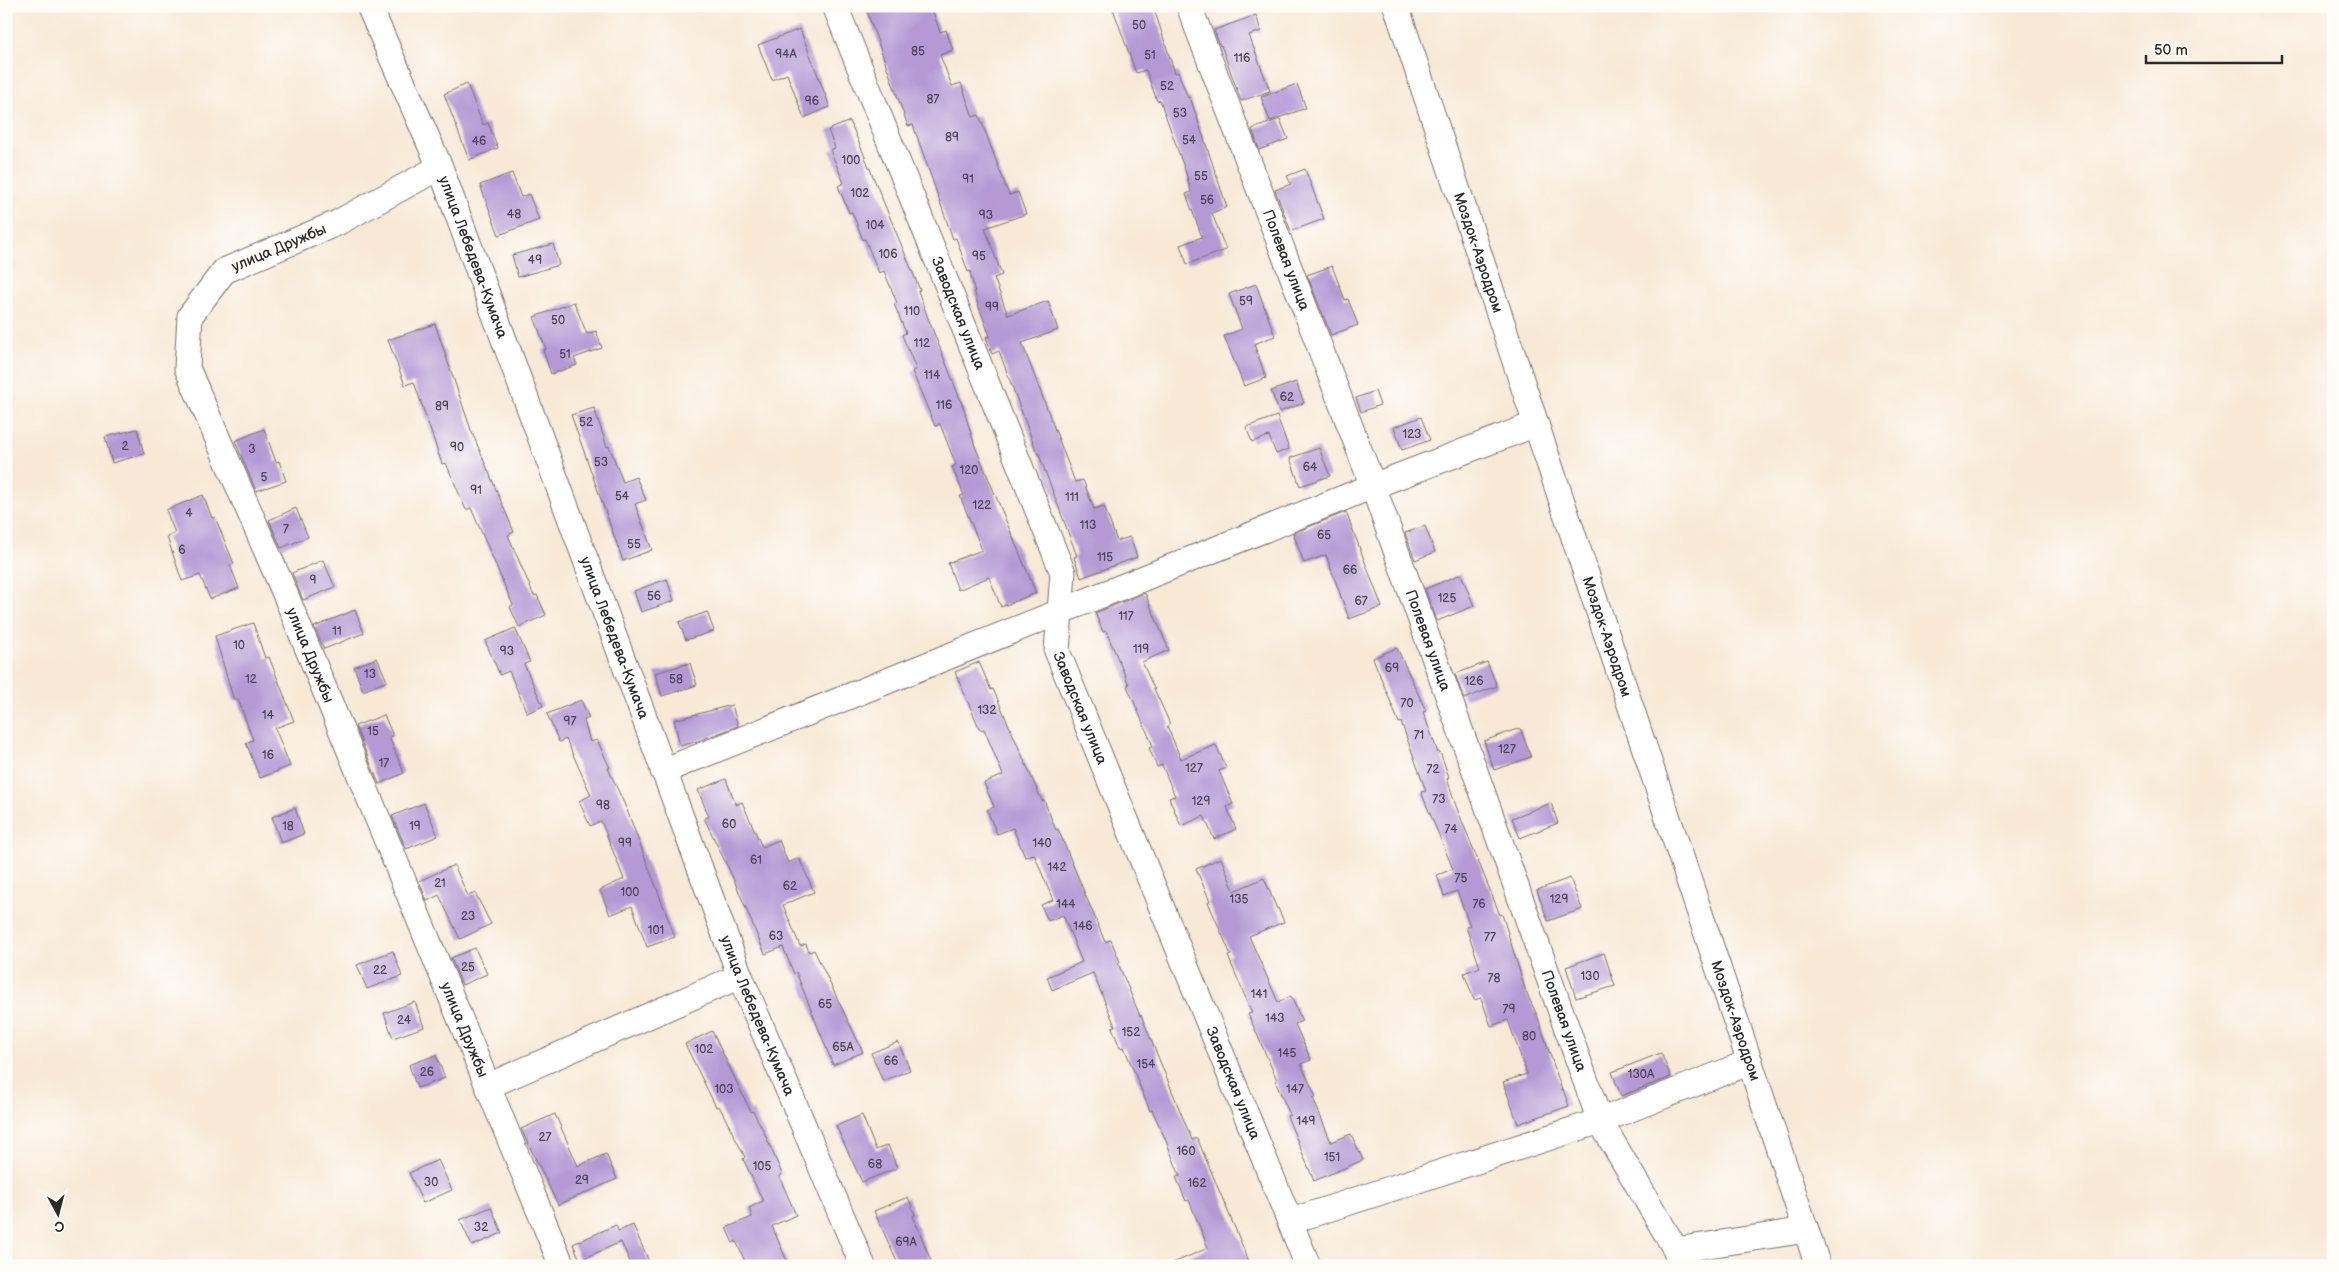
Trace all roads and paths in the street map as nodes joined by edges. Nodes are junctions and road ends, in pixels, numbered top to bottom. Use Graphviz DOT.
graph roads {
  1 [pos="369,6"];
  2 [pos="835,6"];
  3 [pos="1189,6"];
  4 [pos="1396,6"];
  5 [pos="440,167"];
  6 [pos="1536,424"];
  7 [pos="1373,486"];
  8 [pos="1060,610"];
  9 [pos="663,771"];
  10 [pos="740,976"];
  11 [pos="1750,1062"];
  12 [pos="488,1086"];
  13 [pos="1600,1121"];
  14 [pos="1291,1221"];
  15 [pos="1806,1230"];
  16 [pos="1678,1258"];
  17 [pos="562,1266"];
  18 [pos="863,1266"];
  19 [pos="1308,1266"];
  20 [pos="1818,1266"];
  1 -- 5 [label="street, улица Лебедева-Кумача"];
  2 -- 8 [label="street, Заводская улица"];
  3 -- 7 [label="street, Полевая улица"];
  4 -- 6 [label="street, Моздок-Аэродром"];
  5 -- 9 [label="street, улица Лебедева-Кумача"];
  5 -- 12 [label="street, улица Дружбы"];
  6 -- 7 [label="street"];
  6 -- 11 [label="street, Моздок-Аэродром"];
  7 -- 8 [label="street"];
  7 -- 13 [label="street, Полевая улица"];
  8 -- 9 [label="street"];
  8 -- 14 [label="street, Заводская улица"];
  9 -- 10 [label="street, улица Лебедева-Кумача"];
  10 -- 12 [label="street"];
  10 -- 18 [label="street, улица Лебедева-Кумача"];
  11 -- 13 [label="street"];
  11 -- 15 [label="street, Моздок-Аэродром"];
  12 -- 17 [label="street, улица Дружбы"];
  13 -- 14 [label="street"];
  13 -- 16 [label="street, Полевая улица"];
  14 -- 19 [label="street, Заводская улица"];
  15 -- 16 [label="street"];
  15 -- 20 [label="street, Моздок-Аэродром"];
}
